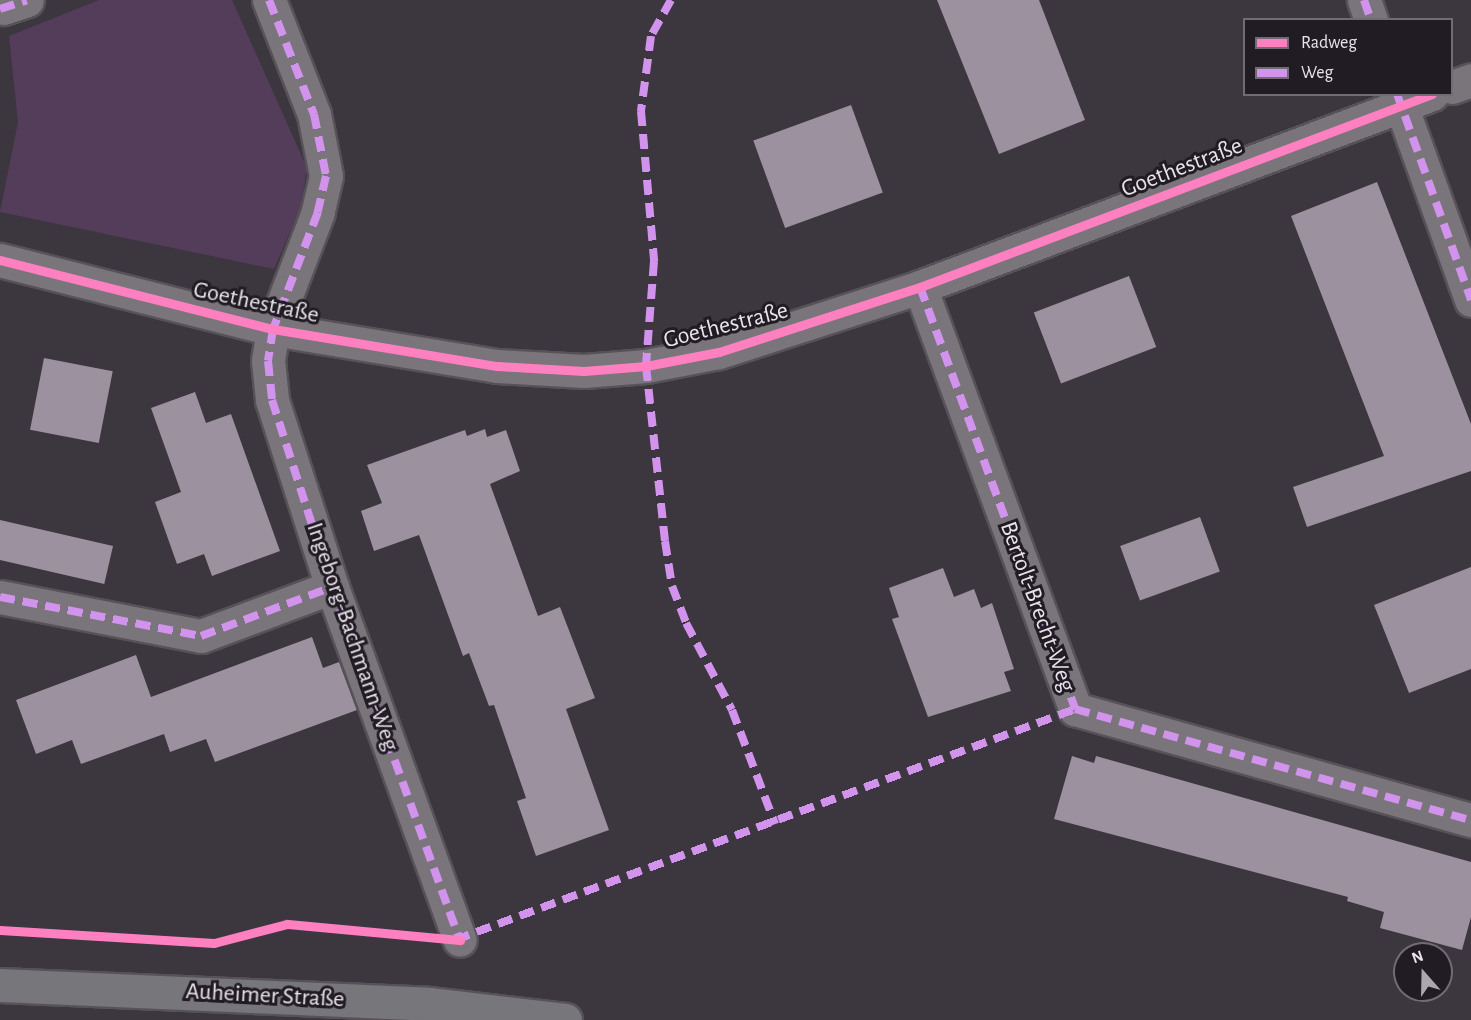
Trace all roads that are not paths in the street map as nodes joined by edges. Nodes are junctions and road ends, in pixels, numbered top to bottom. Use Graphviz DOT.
graph roads {
  1 [pos="269,0"];
  2 [pos="1364,0"];
  3 [pos="1370,18"];
  4 [pos="1471,80"];
  5 [pos="1453,87"];
  6 [pos="1421,96"];
  7 [pos="1399,100"];
  8 [pos="0,260"];
  9 [pos="920,287"];
  10 [pos="1471,300"];
  11 [pos="273,329"];
  12 [pos="332,587"];
  13 [pos="0,597"];
  14 [pos="1471,820"];
  15 [pos="460,940"];
  16 [pos="0,985"];
  17 [pos="565,1020"];
  1 -- 11 [label="street, Ingeborg-Bachmann-Weg"];
  2 -- 3 [label="street"];
  4 -- 5 [label="street"];
  6 -- 7 [label="street, Goethestraße"];
  7 -- 9 [label="street, Goethestraße"];
  7 -- 10 [label="street"];
  8 -- 11 [label="street, Goethestraße"];
  9 -- 11 [label="street, Goethestraße"];
  9 -- 14 [label="street, Bertolt-Brecht-Weg"];
  11 -- 12 [label="street, Ingeborg-Bachmann-Weg"];
  12 -- 13 [label="street"];
  12 -- 15 [label="street, Ingeborg-Bachmann-Weg"];
  16 -- 17 [label="main road, Auheimer Straße"];
}
